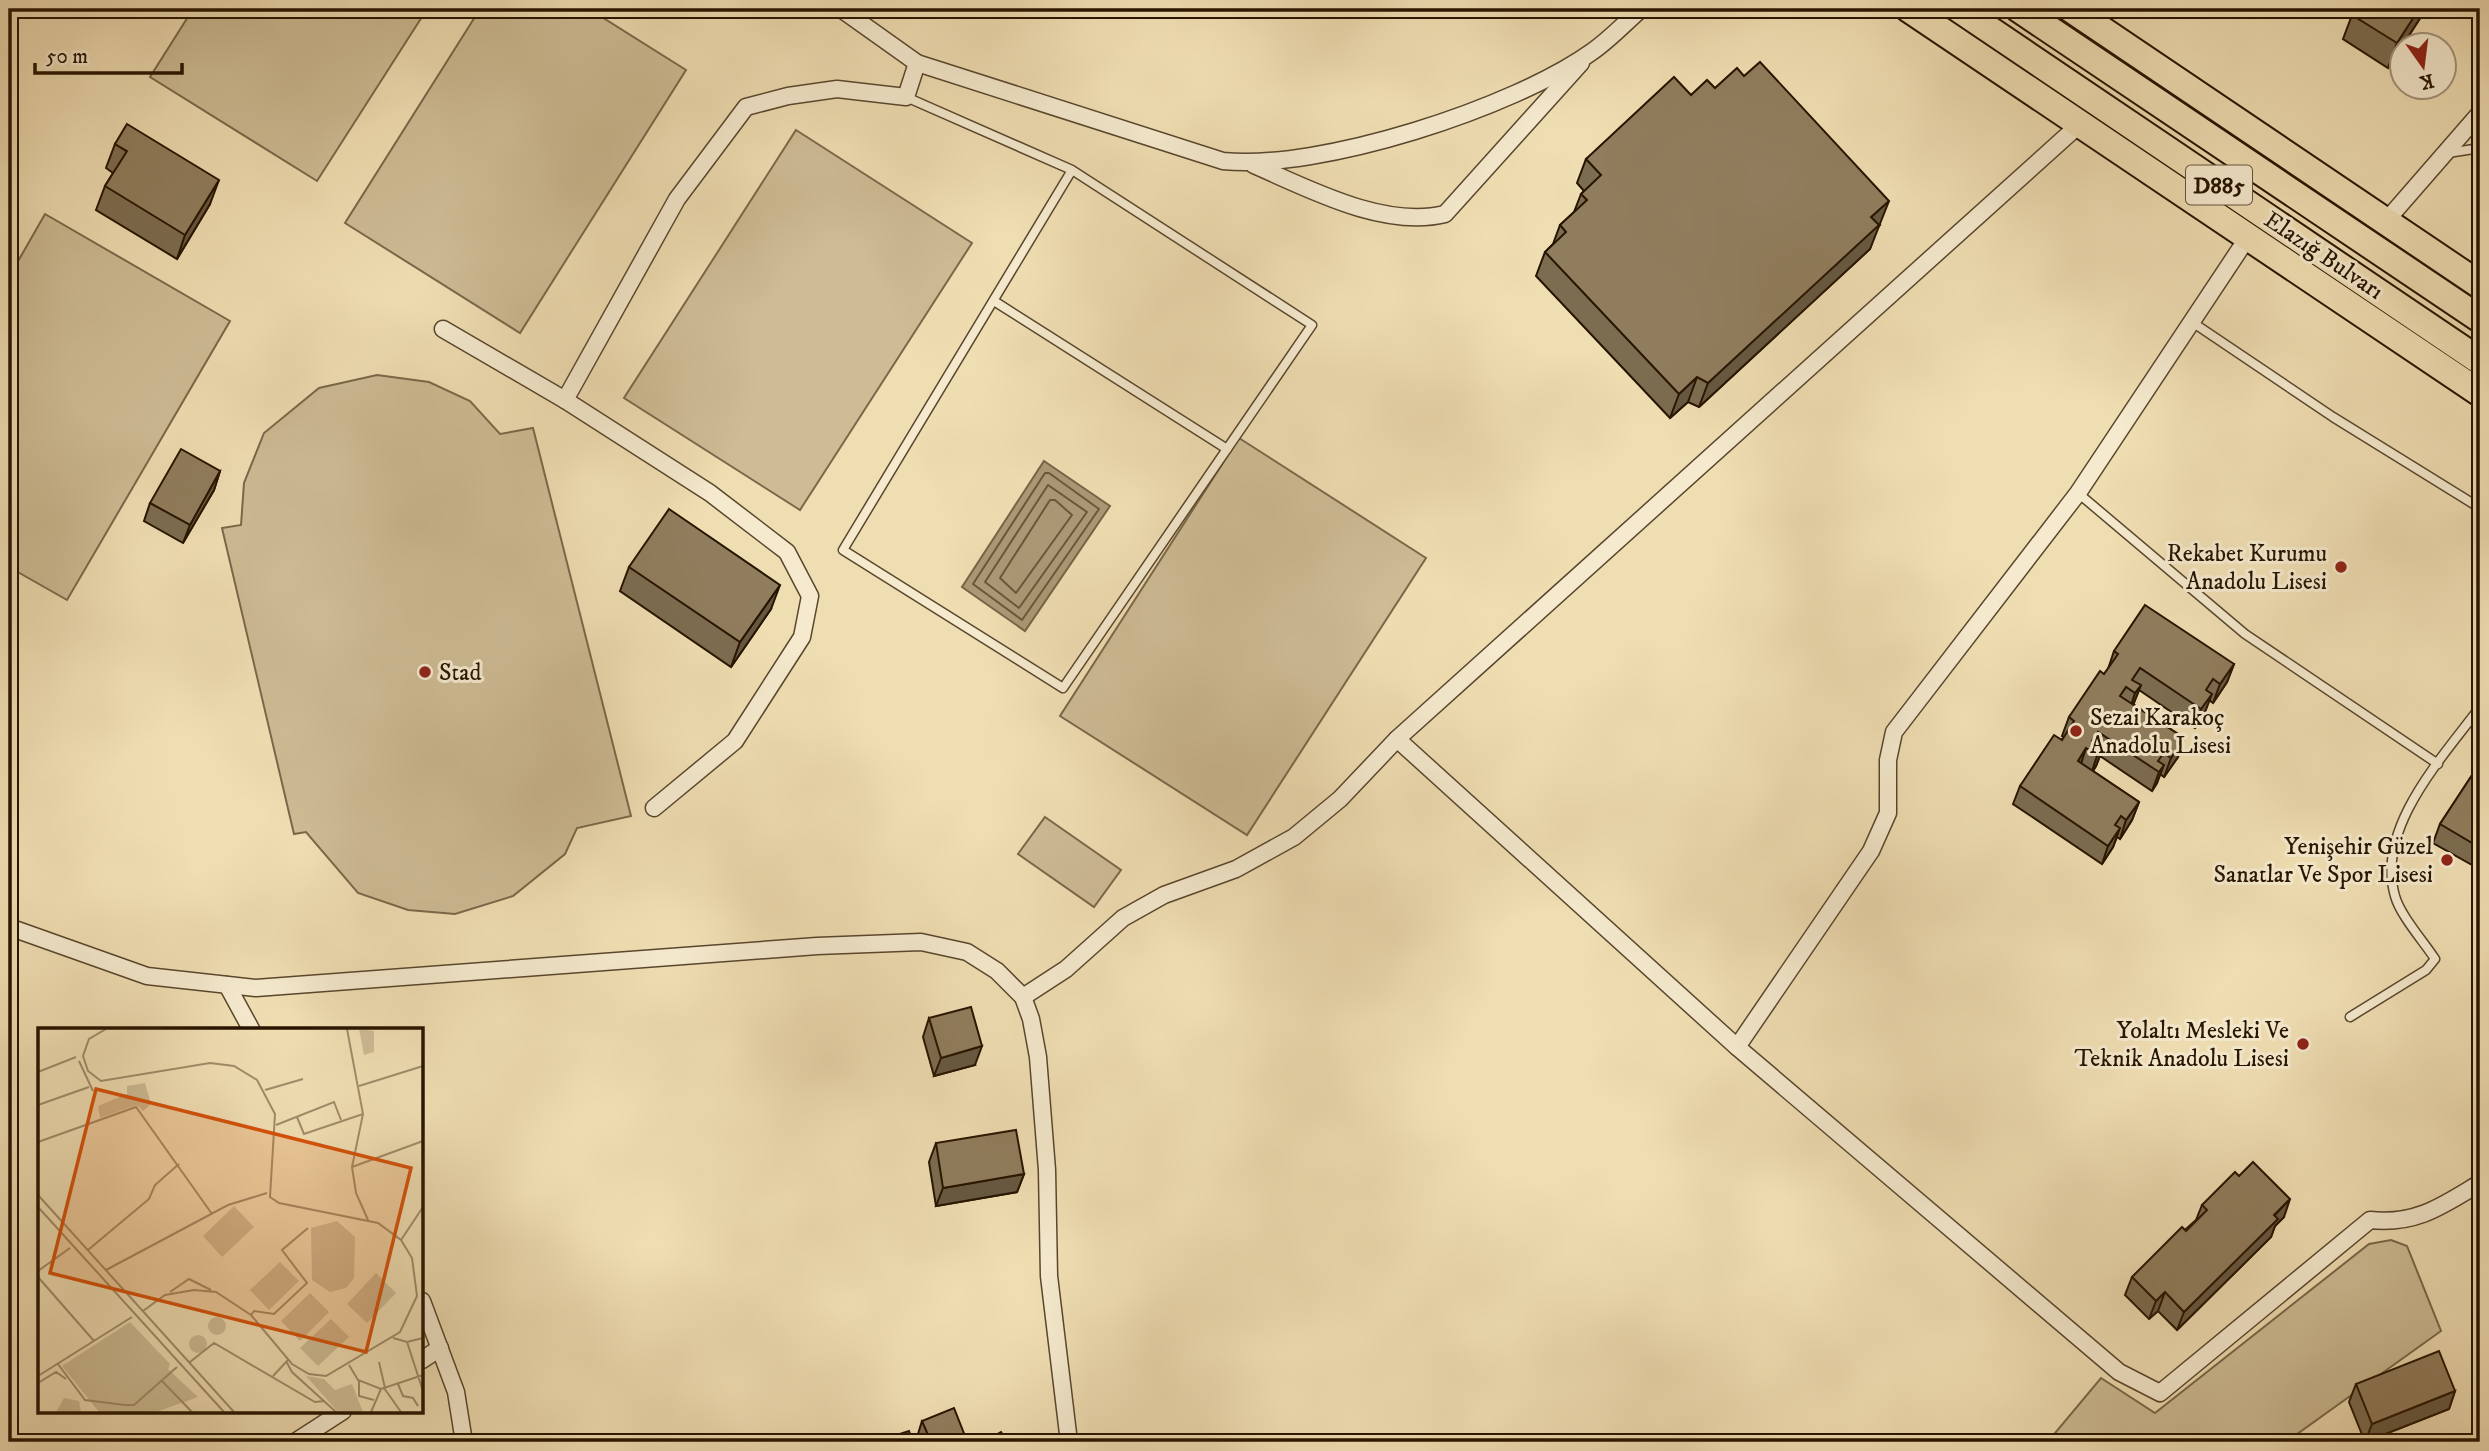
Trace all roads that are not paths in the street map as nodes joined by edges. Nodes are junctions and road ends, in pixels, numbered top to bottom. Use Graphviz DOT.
graph roads {
  1 [pos="841,9"];
  2 [pos="1641,9"];
  3 [pos="1909,9"];
  4 [pos="1959,9"];
  5 [pos="2019,9"];
  6 [pos="2071,9"];
  7 [pos="1592,51"];
  8 [pos="917,63"];
  9 [pos="906,97"];
  10 [pos="2480,113"];
  11 [pos="2080,124"];
  12 [pos="2480,148"];
  13 [pos="2445,154"];
  14 [pos="1252,164"];
  15 [pos="1072,170"];
  16 [pos="2386,221"];
  17 [pos="2248,237"];
  18 [pos="2480,285"];
  19 [pos="994,301"];
  20 [pos="2480,319"];
  21 [pos="2192,322"];
  22 [pos="443,329"];
  23 [pos="2480,360"];
  24 [pos="2480,393"];
  25 [pos="565,400"];
  26 [pos="1227,449"];
  27 [pos="2078,493"];
  28 [pos="2480,508"];
  29 [pos="2480,707"];
  30 [pos="1397,740"];
  31 [pos="2438,764"];
  32 [pos="654,808"];
  33 [pos="9,927"];
  34 [pos="227,985"];
  35 [pos="1023,998"];
  36 [pos="2350,1017"];
  37 [pos="250,1028"];
  38 [pos="1737,1047"];
  39 [pos="2480,1183"];
  40 [pos="424,1306"];
  41 [pos="440,1348"];
  42 [pos="424,1359"];
  43 [pos="341,1412"];
  44 [pos="295,1442"];
  45 [pos="464,1442"];
  46 [pos="1069,1442"];
  1 -- 8 [label="street"];
  2 -- 7 [label="street"];
  3 -- 11 [label="highway"];
  4 -- 23 [label="highway, Elazığ Bulvarı / D885"];
  5 -- 20 [label="highway, Elazığ Bulvarı / D885"];
  6 -- 16 [label="highway"];
  7 -- 14 [label="street"];
  7 -- 14 [label="street"];
  8 -- 9 [label="street"];
  8 -- 14 [label="street"];
  9 -- 15 [label="lane"];
  9 -- 25 [label="street"];
  10 -- 13 [label="street"];
  11 -- 17 [label="highway"];
  11 -- 30 [label="street"];
  12 -- 13 [label="lane"];
  13 -- 16 [label="street"];
  15 -- 19 [label="lane"];
  15 -- 26 [label="lane"];
  16 -- 18 [label="highway"];
  17 -- 21 [label="street"];
  17 -- 24 [label="highway"];
  19 -- 26 [label="lane"];
  19 -- 26 [label="lane"];
  21 -- 27 [label="street"];
  21 -- 28 [label="lane"];
  22 -- 25 [label="street"];
  25 -- 32 [label="street"];
  27 -- 31 [label="lane"];
  27 -- 38 [label="street"];
  29 -- 31 [label="lane"];
  30 -- 35 [label="street"];
  30 -- 38 [label="street"];
  31 -- 36 [label="lane"];
  33 -- 34 [label="street"];
  34 -- 35 [label="street"];
  34 -- 37 [label="street"];
  35 -- 46 [label="street"];
  38 -- 39 [label="street"];
  40 -- 41 [label="street"];
  41 -- 42 [label="street"];
  41 -- 45 [label="street"];
  43 -- 44 [label="street"];
}
